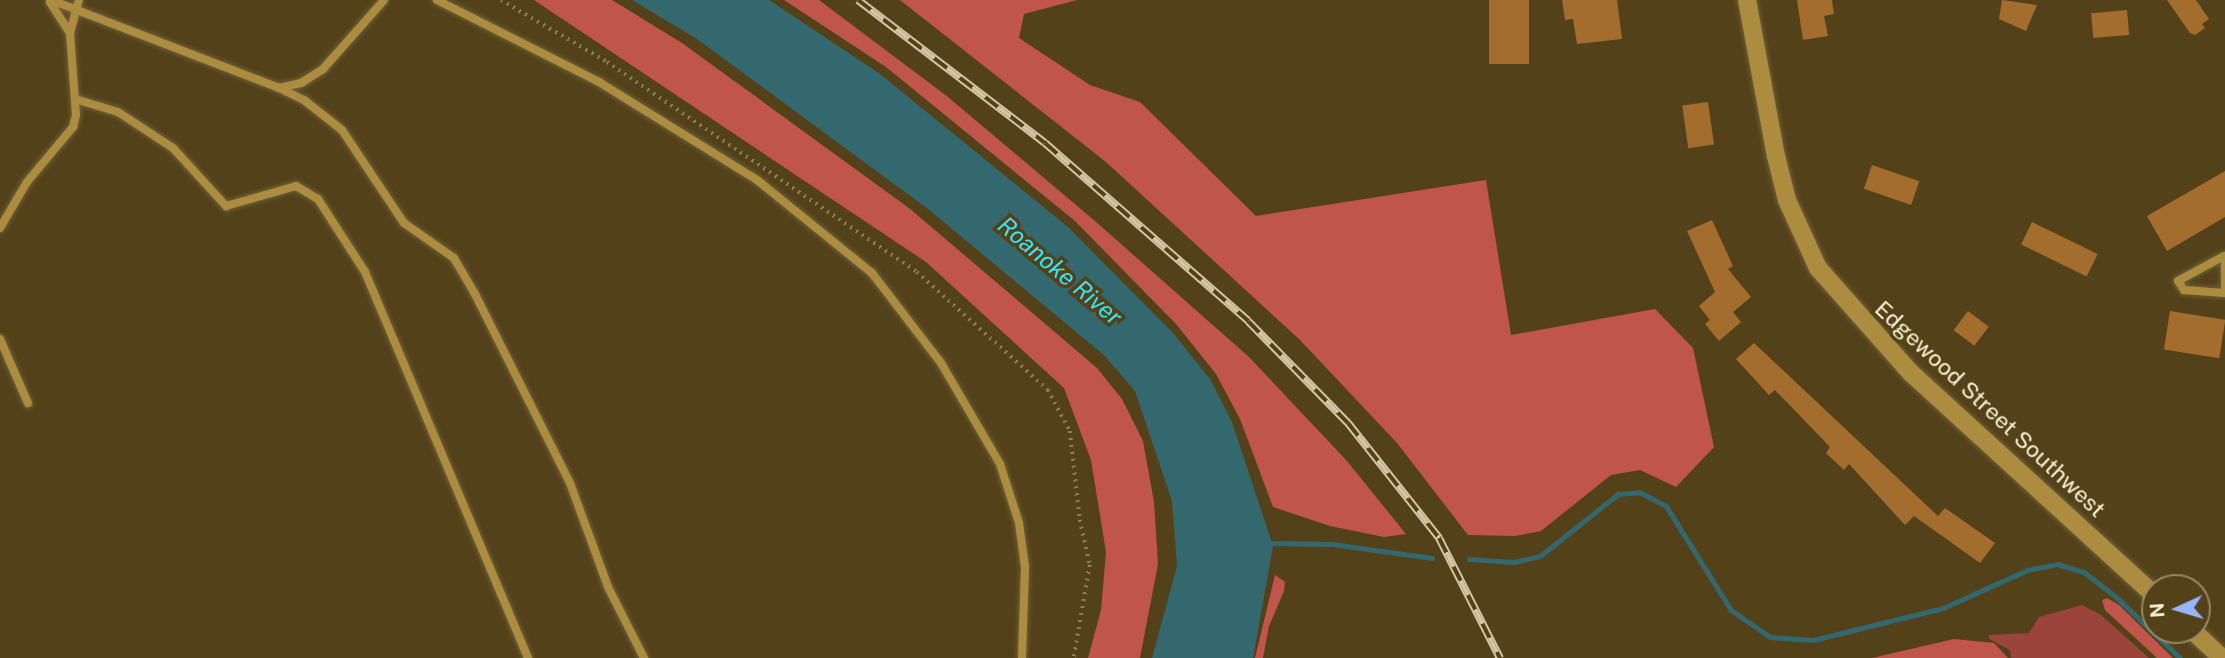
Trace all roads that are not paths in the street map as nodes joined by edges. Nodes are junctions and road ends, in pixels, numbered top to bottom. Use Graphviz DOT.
graph roads {
  1 [pos="49,0"];
  2 [pos="79,0"];
  3 [pos="384,0"];
  4 [pos="437,0"];
  5 [pos="1746,0"];
  6 [pos="76,10"];
  7 [pos="70,33"];
  8 [pos="279,88"];
  9 [pos="75,99"];
  10 [pos="0,228"];
  11 [pos="2225,256"];
  12 [pos="2225,291"];
  13 [pos="0,339"];
  14 [pos="28,403"];
  15 [pos="2141,583"];
  16 [pos="2207,644"];
  17 [pos="528,658"];
  18 [pos="644,658"];
  19 [pos="1021,658"];
  20 [pos="2222,658"];
  1 -- 6 [label="lane"];
  1 -- 7 [label="lane"];
  2 -- 6 [label="lane"];
  3 -- 8 [label="lane"];
  4 -- 19 [label="lane"];
  5 -- 15 [label="street, Edgewood Street Southwest"];
  6 -- 7 [label="lane"];
  6 -- 8 [label="lane"];
  7 -- 9 [label="lane"];
  8 -- 18 [label="lane"];
  9 -- 10 [label="lane"];
  9 -- 17 [label="lane"];
  11 -- 12 [label="lane"];
  11 -- 12 [label="lane"];
  13 -- 14 [label="lane"];
  16 -- 20 [label="street"];
}
